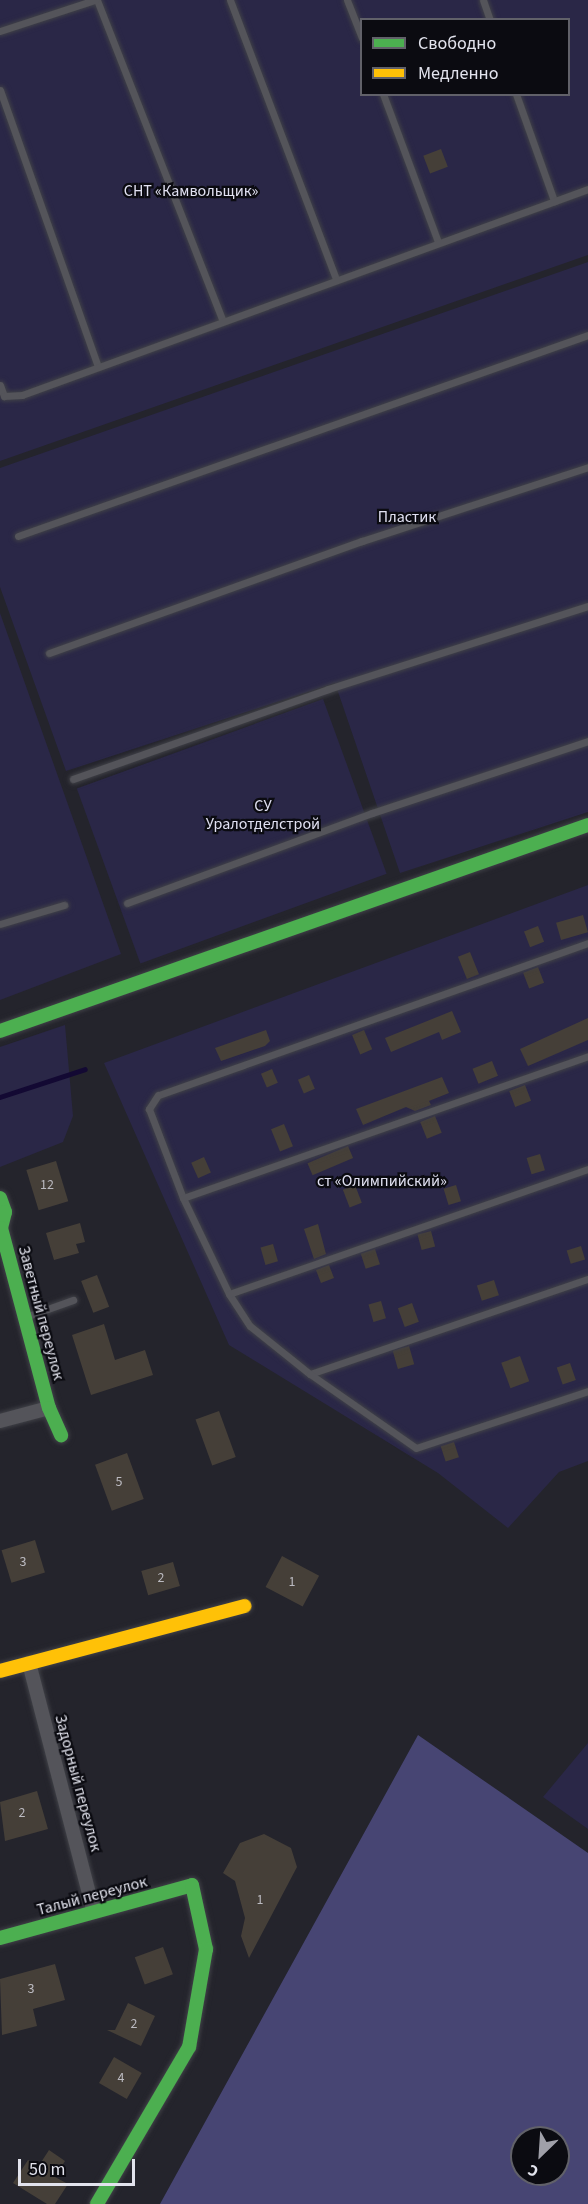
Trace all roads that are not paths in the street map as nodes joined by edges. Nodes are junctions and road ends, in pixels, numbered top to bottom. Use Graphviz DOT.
graph roads {
  1 [pos="96,0"];
  2 [pos="230,0"];
  3 [pos="347,0"];
  4 [pos="483,0"];
  5 [pos="489,18"];
  6 [pos="0,31"];
  7 [pos="360,33"];
  8 [pos="0,90"];
  9 [pos="384,96"];
  10 [pos="517,96"];
  11 [pos="588,189"];
  12 [pos="554,201"];
  13 [pos="438,242"];
  14 [pos="336,279"];
  15 [pos="222,319"];
  16 [pos="588,335"];
  17 [pos="98,366"];
  18 [pos="0,385"];
  19 [pos="588,467"];
  20 [pos="18,536"];
  21 [pos="588,606"];
  22 [pos="49,653"];
  23 [pos="588,741"];
  24 [pos="73,779"];
  25 [pos="588,825"];
  26 [pos="127,903"];
  27 [pos="64,905"];
  28 [pos="0,924"];
  29 [pos="588,943"];
  30 [pos="0,1031"];
  31 [pos="588,1056"];
  32 [pos="588,1169"];
  33 [pos="0,1198"];
  34 [pos="183,1198"];
  35 [pos="0,1228"];
  36 [pos="588,1279"];
  37 [pos="229,1294"];
  38 [pos="73,1300"];
  39 [pos="25,1317"];
  40 [pos="310,1374"];
  41 [pos="588,1391"];
  42 [pos="49,1408"];
  43 [pos="0,1421"];
  44 [pos="61,1435"];
  45 [pos="245,1606"];
  46 [pos="29,1663"];
  47 [pos="0,1671"];
  48 [pos="94,1912"];
  49 [pos="0,1938"];
  50 [pos="97,2204"];
  1 -- 6 [label="lane"];
  1 -- 15 [label="lane"];
  2 -- 14 [label="lane"];
  3 -- 7 [label="lane"];
  4 -- 5 [label="lane"];
  8 -- 17 [label="lane"];
  9 -- 13 [label="lane"];
  10 -- 12 [label="lane"];
  11 -- 12 [label="lane"];
  12 -- 13 [label="lane"];
  13 -- 14 [label="lane"];
  14 -- 15 [label="lane"];
  15 -- 17 [label="lane"];
  16 -- 20 [label="lane"];
  17 -- 18 [label="lane"];
  19 -- 22 [label="lane"];
  21 -- 24 [label="lane"];
  23 -- 26 [label="lane"];
  25 -- 30 [label="street"];
  27 -- 28 [label="lane"];
  29 -- 34 [label="lane"];
  31 -- 34 [label="lane"];
  32 -- 37 [label="lane"];
  33 -- 35 [label="street, Заветный переулок"];
  34 -- 37 [label="lane"];
  35 -- 39 [label="street, Заветный переулок"];
  36 -- 40 [label="lane"];
  37 -- 40 [label="lane"];
  38 -- 39 [label="lane"];
  39 -- 42 [label="street, Заветный переулок"];
  40 -- 41 [label="lane"];
  42 -- 43 [label="street"];
  42 -- 44 [label="street, Заветный переулок"];
  45 -- 46 [label="street"];
  46 -- 47 [label="street"];
  46 -- 48 [label="street, Задорный переулок"];
  48 -- 49 [label="street, Талый переулок"];
  48 -- 50 [label="street, Талый переулок"];
}
